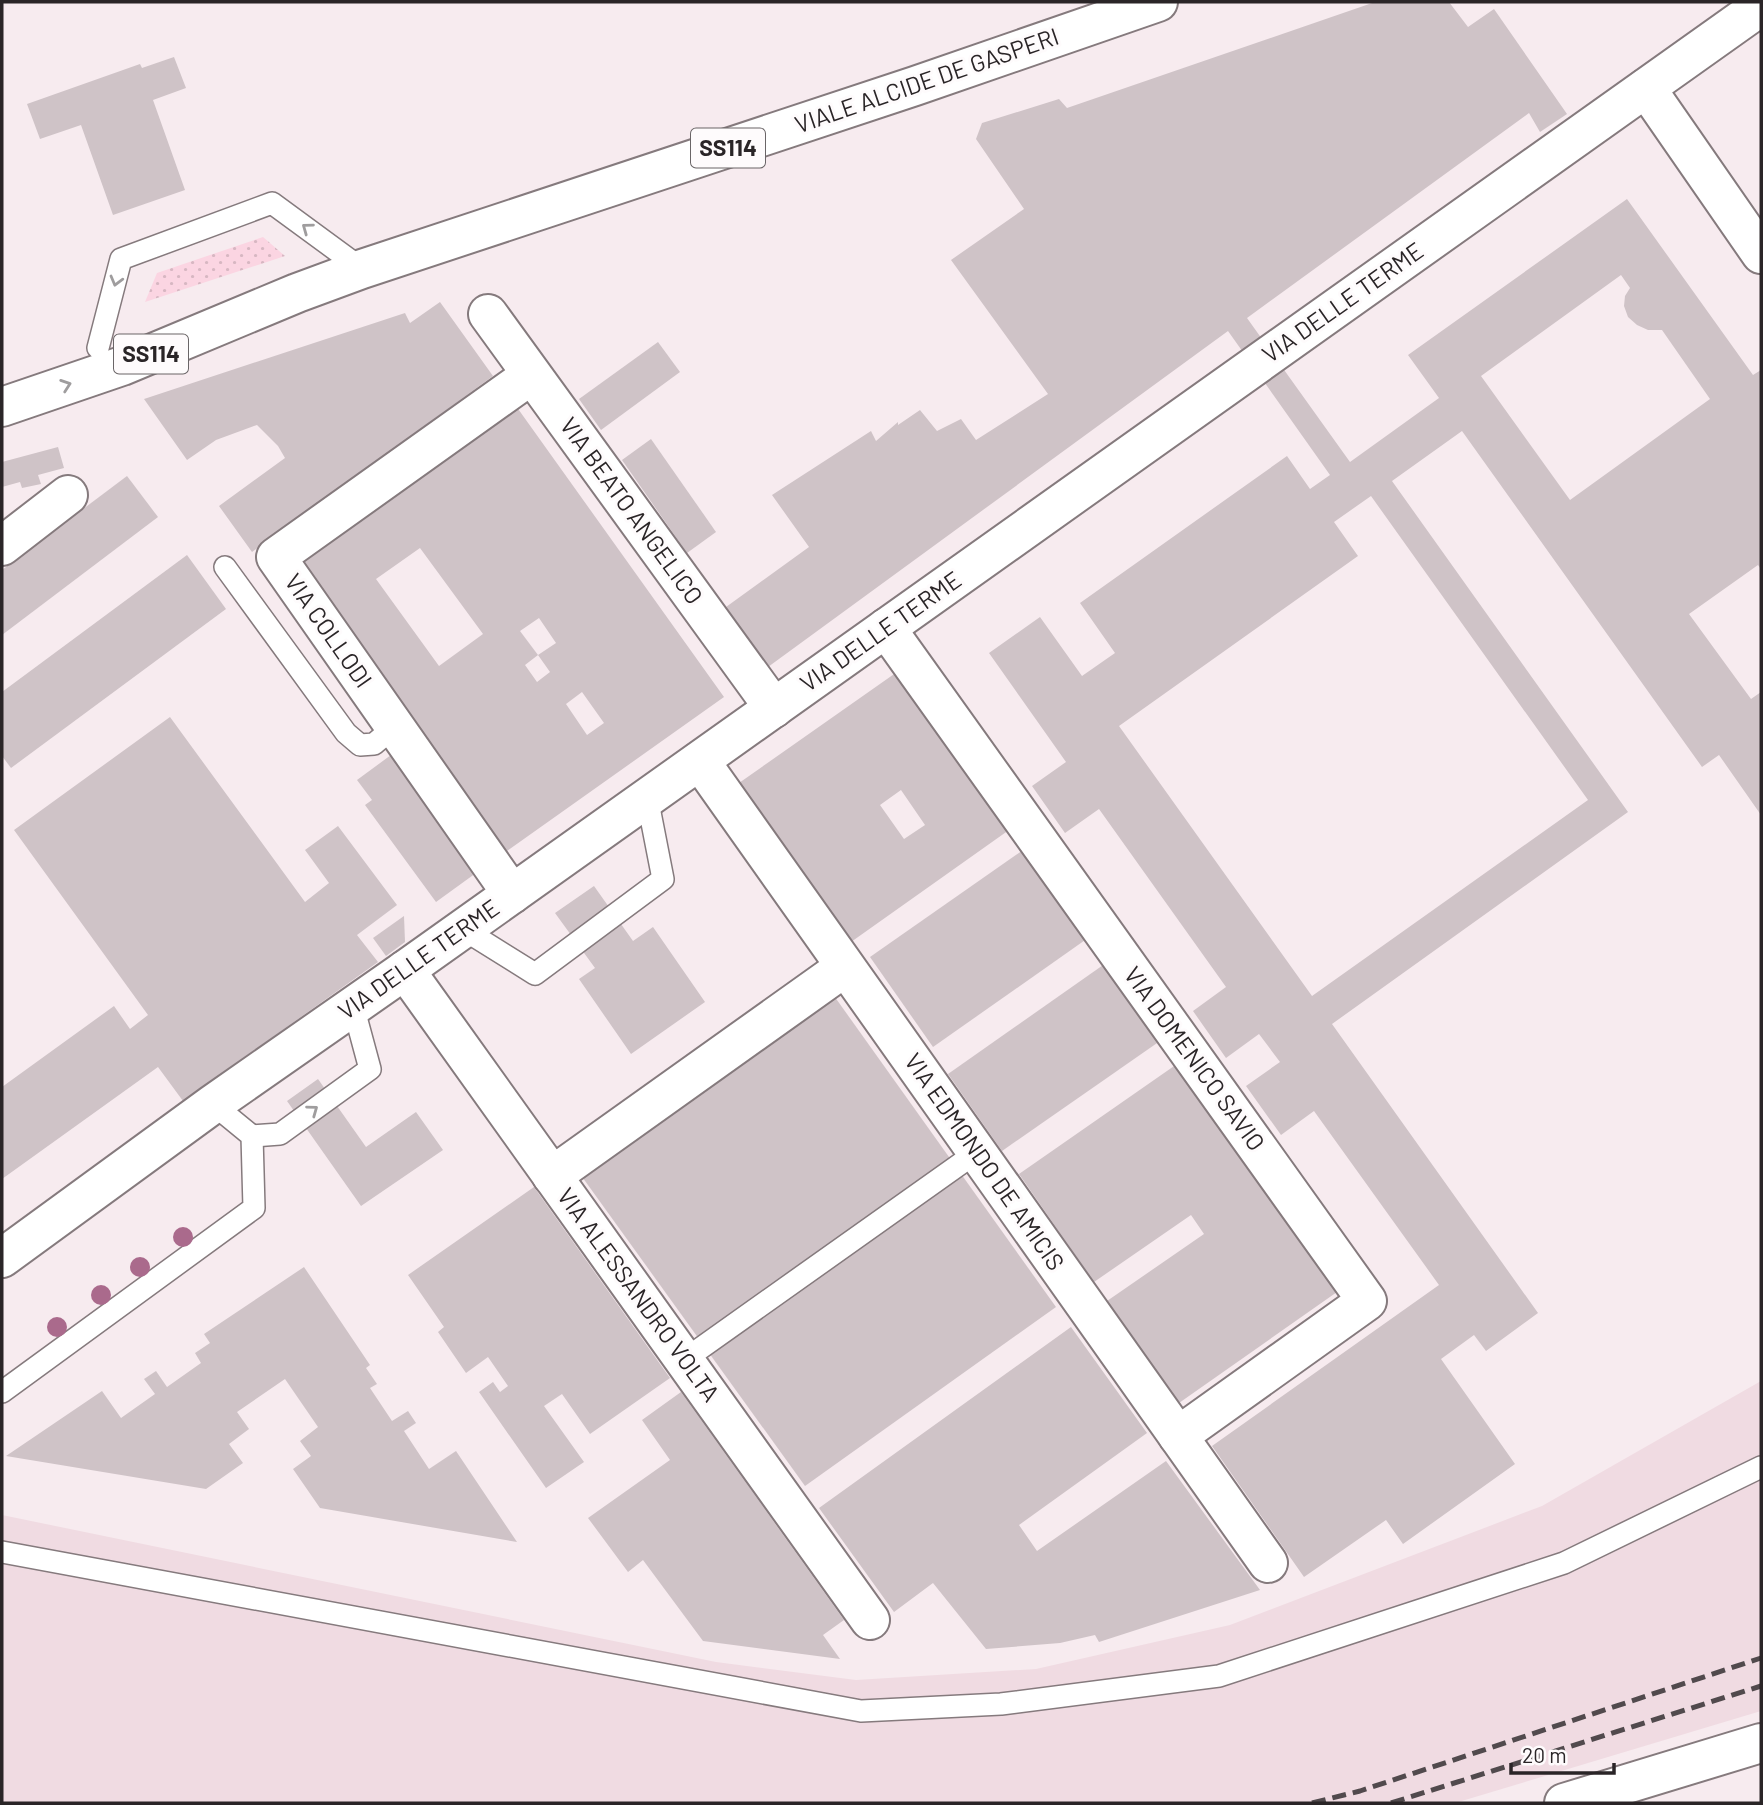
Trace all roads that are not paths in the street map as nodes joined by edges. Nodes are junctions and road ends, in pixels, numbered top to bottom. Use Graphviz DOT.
graph roads {
  1 [pos="1157,2"];
  2 [pos="1761,6"];
  3 [pos="1646,88"];
  4 [pos="1761,254"];
  5 [pos="362,269"];
  6 [pos="297,293"];
  7 [pos="488,314"];
  8 [pos="98,348"];
  9 [pos="531,375"];
  10 [pos="2,380"];
  11 [pos="2,407"];
  12 [pos="68,495"];
  13 [pos="2,546"];
  14 [pos="225,567"];
  15 [pos="886,628"];
  16 [pos="774,708"];
  17 [pos="394,727"];
  18 [pos="700,761"];
  19 [pos="648,797"];
  20 [pos="512,894"];
  21 [pos="463,929"];
  22 [pos="845,967"];
  23 [pos="405,970"];
  24 [pos="353,1006"];
  25 [pos="214,1104"];
  26 [pos="252,1136"];
  27 [pos="977,1152"];
  28 [pos="552,1176"];
  29 [pos="2,1258"];
  30 [pos="684,1360"];
  31 [pos="2,1392"];
  32 [pos="1178,1436"];
  33 [pos="1761,1467"];
  34 [pos="2,1552"];
  35 [pos="1268,1563"];
  36 [pos="870,1620"];
  37 [pos="1761,1743"];
  38 [pos="1564,1803"];
  1 -- 5 [label="street, VIALE ALCIDE DE GASPERI / SS114"];
  2 -- 3 [label="street, VIA DELLE TERME"];
  3 -- 4 [label="street"];
  3 -- 15 [label="street, VIA DELLE TERME"];
  5 -- 6 [label="street, VIALE ALCIDE DE GASPERI / SS114"];
  5 -- 8 [label="lane, one-way"];
  6 -- 8 [label="street, VIALE ALCIDE DE GASPERI / SS114"];
  11 -- 6 [label="street, VIALE ALCIDE DE GASPERI / SS114, one-way"];
  7 -- 9 [label="street, VIA BEATO ANGELICO"];
  8 -- 10 [label="street, VIALE ALCIDE DE GASPERI / SS114"];
  9 -- 16 [label="street, VIA BEATO ANGELICO"];
  9 -- 17 [label="street, VIA COLLODI"];
  12 -- 13 [label="street"];
  14 -- 17 [label="lane"];
  15 -- 16 [label="street, VIA DELLE TERME"];
  15 -- 32 [label="street, VIA DOMENICO SAVIO"];
  16 -- 18 [label="street, VIA DELLE TERME"];
  17 -- 20 [label="street, VIA COLLODI"];
  18 -- 19 [label="street, VIA DELLE TERME"];
  18 -- 22 [label="street, VIA EDMONDO DE AMICIS"];
  19 -- 20 [label="street, VIA DELLE TERME"];
  19 -- 21 [label="lane"];
  20 -- 21 [label="street, VIA DELLE TERME"];
  21 -- 23 [label="street, VIA DELLE TERME"];
  22 -- 27 [label="street, VIA EDMONDO DE AMICIS"];
  22 -- 28 [label="street"];
  23 -- 24 [label="street, VIA DELLE TERME"];
  23 -- 28 [label="street, VIA ALESSANDRO VOLTA"];
  24 -- 25 [label="street, VIA DELLE TERME"];
  26 -- 24 [label="lane, one-way"];
  25 -- 26 [label="lane"];
  25 -- 29 [label="street, VIA DELLE TERME"];
  26 -- 31 [label="lane"];
  27 -- 30 [label="lane"];
  27 -- 32 [label="street, VIA EDMONDO DE AMICIS"];
  28 -- 30 [label="street, VIA ALESSANDRO VOLTA"];
  30 -- 36 [label="street, VIA ALESSANDRO VOLTA"];
  32 -- 35 [label="street, VIA EDMONDO DE AMICIS"];
  33 -- 34 [label="lane"];
  37 -- 38 [label="street"];
}
